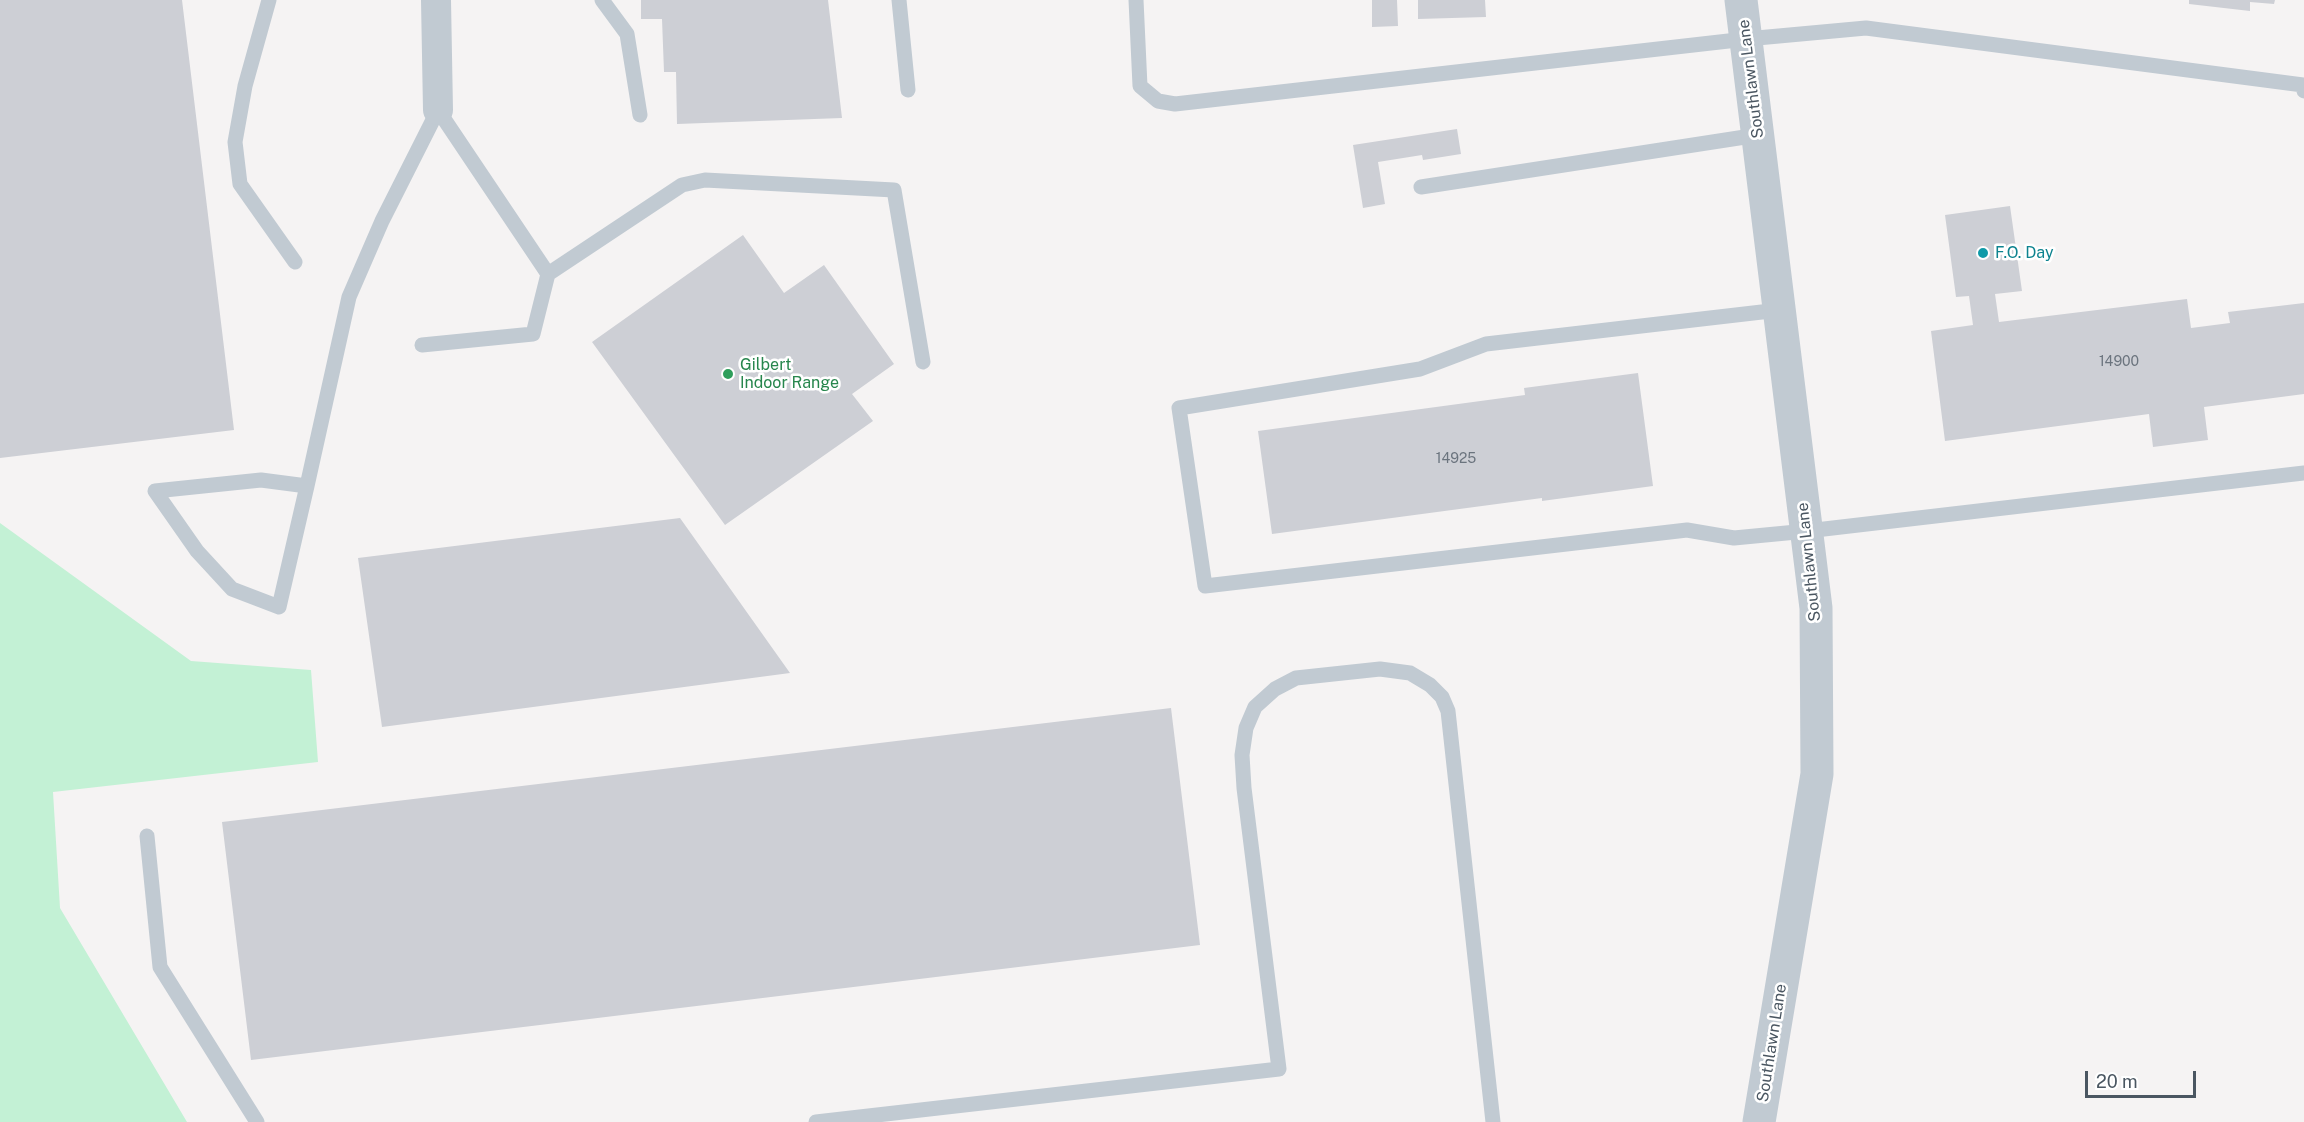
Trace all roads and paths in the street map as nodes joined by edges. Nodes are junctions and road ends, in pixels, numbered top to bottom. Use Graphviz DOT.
graph roads {
  1 [pos="269,0"];
  2 [pos="436,0"];
  3 [pos="602,0"];
  4 [pos="899,0"];
  5 [pos="1136,0"];
  6 [pos="1741,0"];
  7 [pos="1746,39"];
  8 [pos="2304,87"];
  9 [pos="908,90"];
  10 [pos="438,110"];
  11 [pos="640,115"];
  12 [pos="1758,135"];
  13 [pos="1421,187"];
  14 [pos="295,262"];
  15 [pos="548,274"];
  16 [pos="1779,310"];
  17 [pos="422,345"];
  18 [pos="922,362"];
  19 [pos="2304,473"];
  20 [pos="307,486"];
  21 [pos="1807,531"];
  22 [pos="147,836"];
  23 [pos="257,1122"];
  24 [pos="816,1122"];
  25 [pos="1493,1122"];
  26 [pos="1759,1122"];
  1 -- 14 [label="lane"];
  2 -- 10 [label="street"];
  3 -- 11 [label="lane"];
  4 -- 9 [label="lane"];
  5 -- 7 [label="lane"];
  6 -- 7 [label="street, Southlawn Lane"];
  7 -- 8 [label="lane"];
  7 -- 12 [label="street, Southlawn Lane"];
  10 -- 15 [label="lane"];
  10 -- 20 [label="lane"];
  12 -- 13 [label="lane"];
  12 -- 16 [label="street, Southlawn Lane"];
  15 -- 17 [label="lane"];
  15 -- 18 [label="lane"];
  16 -- 21 [label="street, Southlawn Lane"];
  16 -- 21 [label="lane"];
  19 -- 21 [label="lane"];
  20 -- 20 [label="lane"];
  21 -- 26 [label="street, Southlawn Lane"];
  22 -- 23 [label="lane"];
  24 -- 25 [label="lane"];
}
